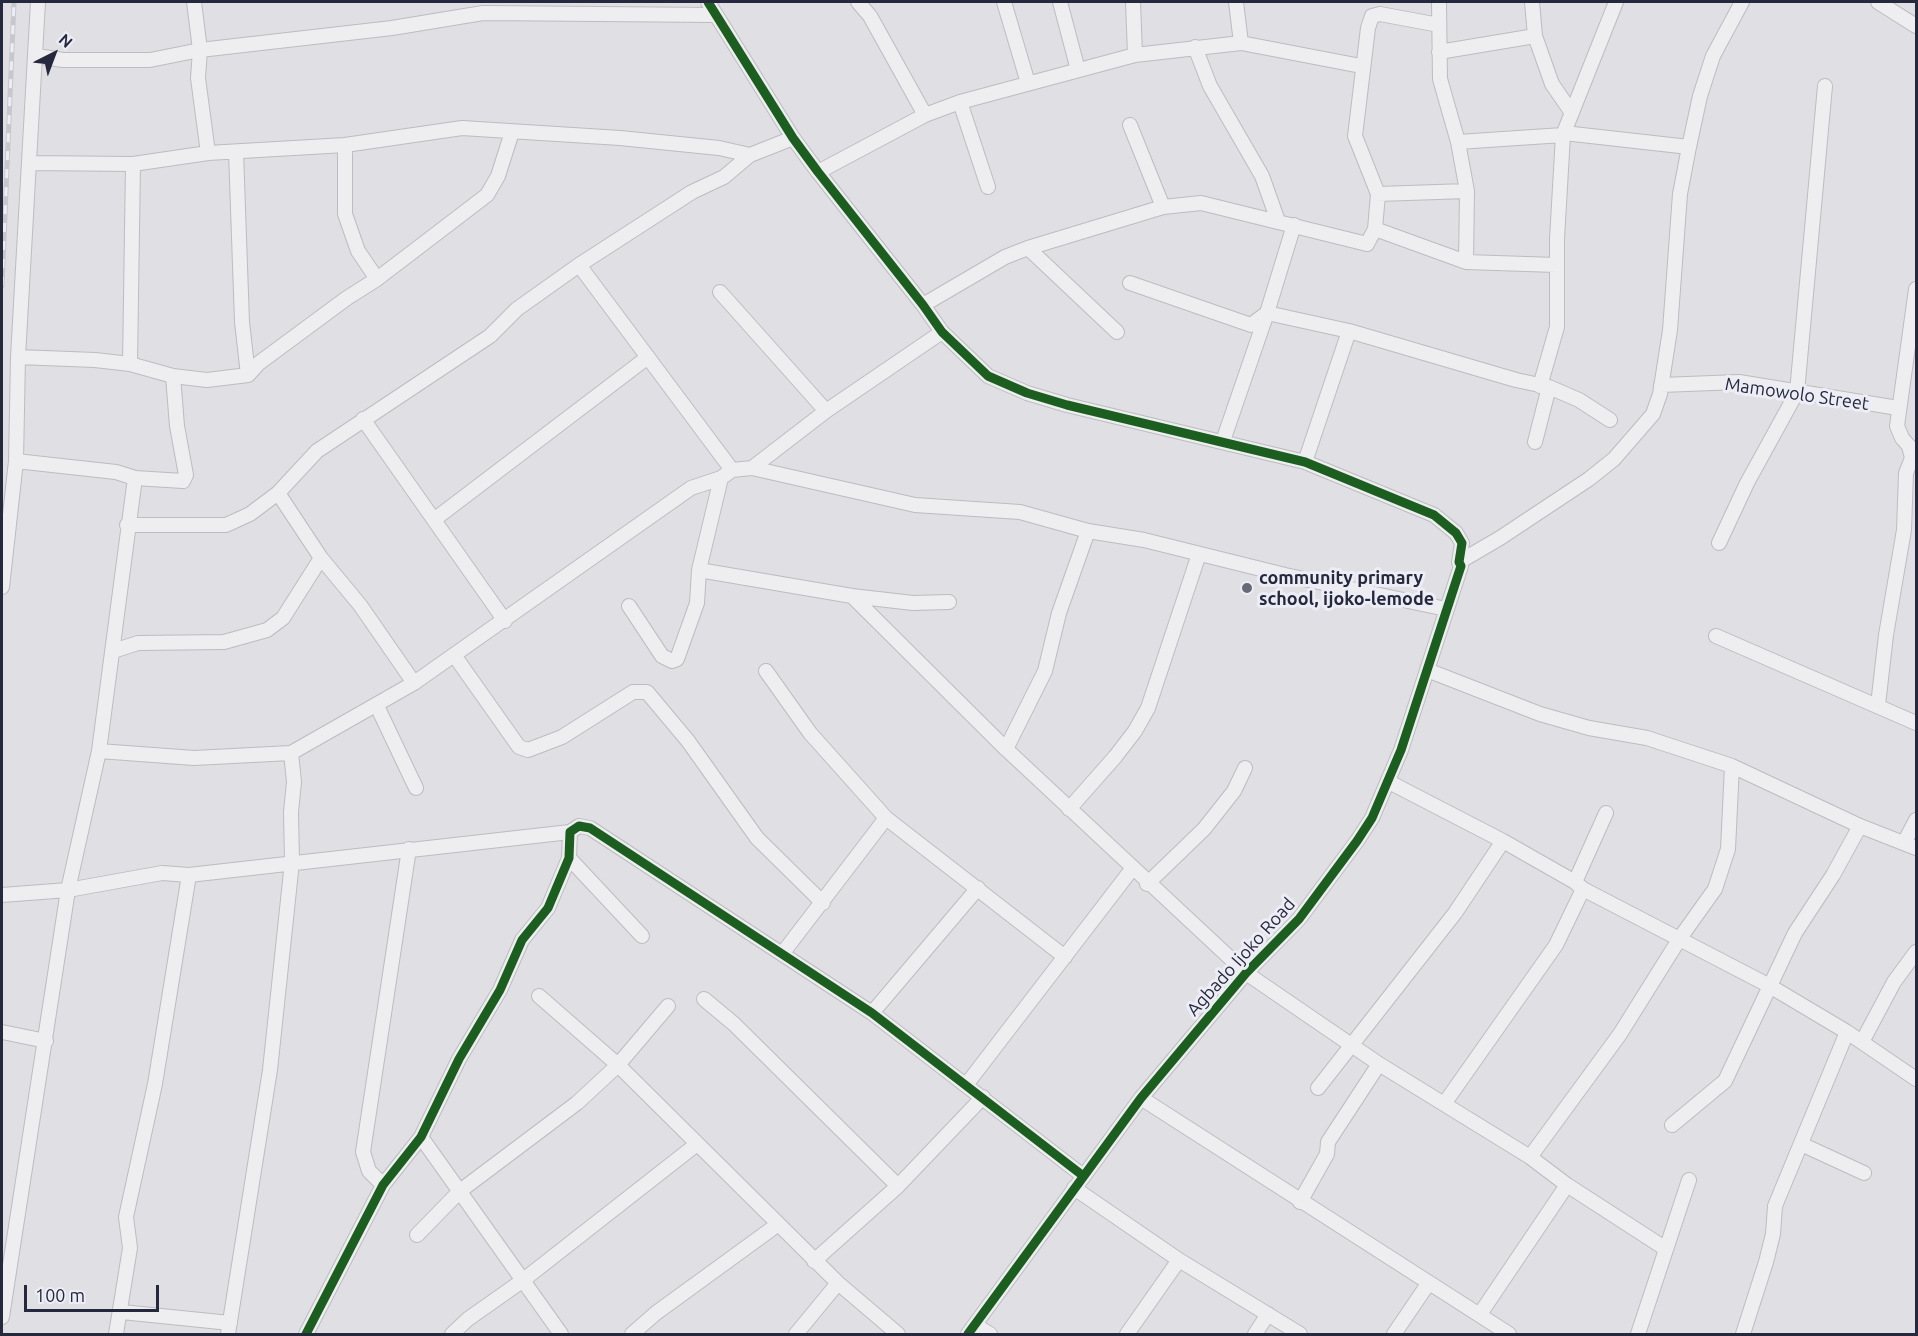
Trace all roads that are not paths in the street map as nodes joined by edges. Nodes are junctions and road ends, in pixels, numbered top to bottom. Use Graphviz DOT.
graph roads {
  1 [pos="38,2"];
  2 [pos="194,2"];
  3 [pos="708,2"];
  4 [pos="858,2"];
  5 [pos="1004,2"];
  6 [pos="1060,2"];
  7 [pos="1133,2"];
  8 [pos="1236,2"];
  9 [pos="1439,2"];
  10 [pos="1532,2"];
  11 [pos="1616,2"];
  12 [pos="1742,2"];
  13 [pos="1878,2"];
  14 [pos="648,8"];
  15 [pos="715,15"];
  16 [pos="1439,25"];
  17 [pos="1917,26"];
  18 [pos="1534,36"];
  19 [pos="1241,44"];
  20 [pos="1196,47"];
  21 [pos="200,50"];
  22 [pos="1439,52"];
  23 [pos="1135,55"];
  24 [pos="37,56"];
  25 [pos="1361,66"];
  26 [pos="1078,70"];
  27 [pos="1029,83"];
  28 [pos="1825,86"];
  29 [pos="960,102"];
  30 [pos="1572,113"];
  31 [pos="925,115"];
  32 [pos="1130,125"];
  33 [pos="512,132"];
  34 [pos="1564,134"];
  35 [pos="793,138"];
  36 [pos="1458,142"];
  37 [pos="345,145"];
  38 [pos="1689,147"];
  39 [pos="236,152"];
  40 [pos="208,153"];
  41 [pos="750,155"];
  42 [pos="30,163"];
  43 [pos="133,164"];
  44 [pos="818,172"];
  45 [pos="988,187"];
  46 [pos="1467,190"];
  47 [pos="1378,194"];
  48 [pos="1163,207"];
  49 [pos="1278,221"];
  50 [pos="1293,225"];
  51 [pos="1375,229"];
  52 [pos="1028,248"];
  53 [pos="1466,262"];
  54 [pos="579,265"];
  55 [pos="1556,265"];
  56 [pos="377,279"];
  57 [pos="1130,283"];
  58 [pos="1917,289"];
  59 [pos="720,292"];
  60 [pos="923,305"];
  61 [pos="1268,313"];
  62 [pos="1349,331"];
  63 [pos="942,332"];
  64 [pos="1118,332"];
  65 [pos="18,357"];
  66 [pos="648,357"];
  67 [pos="130,364"];
  68 [pos="249,375"];
  69 [pos="173,376"];
  70 [pos="1661,385"];
  71 [pos="1544,387"];
  72 [pos="1797,392"];
  73 [pos="1898,408"];
  74 [pos="826,411"];
  75 [pos="363,419"];
  76 [pos="1610,420"];
  77 [pos="1223,441"];
  78 [pos="1535,442"];
  79 [pos="16,461"];
  80 [pos="1305,462"];
  81 [pos="752,468"];
  82 [pos="727,474"];
  83 [pos="135,478"];
  84 [pos="278,493"];
  85 [pos="435,519"];
  86 [pos="127,525"];
  87 [pos="1088,531"];
  88 [pos="1719,543"];
  89 [pos="1199,554"];
  90 [pos="321,558"];
  91 [pos="1459,562"];
  92 [pos="699,570"];
  93 [pos="2,587"];
  94 [pos="852,596"];
  95 [pos="949,602"];
  96 [pos="629,606"];
  97 [pos="1446,609"];
  98 [pos="505,621"];
  99 [pos="1716,636"];
  100 [pos="112,651"];
  101 [pos="454,655"];
  102 [pos="1427,670"];
  103 [pos="766,671"];
  104 [pos="414,683"];
  105 [pos="1878,705"];
  106 [pos="377,706"];
  107 [pos="1917,723"];
  108 [pos="1006,748"];
  109 [pos="99,752"];
  110 [pos="291,753"];
  111 [pos="1732,765"];
  112 [pos="1245,768"];
  113 [pos="1389,782"];
  114 [pos="416,788"];
  115 [pos="1069,809"];
  116 [pos="1606,813"];
  117 [pos="886,818"];
  118 [pos="1917,820"];
  119 [pos="1860,826"];
  120 [pos="570,832"];
  121 [pos="1503,841"];
  122 [pos="1910,846"];
  123 [pos="409,849"];
  124 [pos="569,858"];
  125 [pos="292,862"];
  126 [pos="1132,869"];
  127 [pos="189,875"];
  128 [pos="1148,884"];
  129 [pos="1579,885"];
  130 [pos="978,888"];
  131 [pos="68,890"];
  132 [pos="2,895"];
  133 [pos="823,903"];
  134 [pos="642,936"];
  135 [pos="1680,938"];
  136 [pos="1917,952"];
  137 [pos="782,954"];
  138 [pos="1065,957"];
  139 [pos="1246,973"];
  140 [pos="1768,986"];
  141 [pos="540,996"];
  142 [pos="704,999"];
  143 [pos="668,1005"];
  144 [pos="872,1013"];
  145 [pos="2,1032"];
  146 [pos="1847,1032"];
  147 [pos="46,1041"];
  148 [pos="1862,1042"];
  149 [pos="1352,1046"];
  150 [pos="1379,1064"];
  151 [pos="618,1065"];
  152 [pos="1917,1078"];
  153 [pos="966,1085"];
  154 [pos="1318,1088"];
  155 [pos="983,1097"];
  156 [pos="1141,1098"];
  157 [pos="1444,1104"];
  158 [pos="1672,1125"];
  159 [pos="421,1137"];
  160 [pos="697,1144"];
  161 [pos="1801,1144"];
  162 [pos="1530,1157"];
  163 [pos="1864,1173"];
  164 [pos="1082,1175"];
  165 [pos="1689,1180"];
  166 [pos="383,1185"];
  167 [pos="1567,1185"];
  168 [pos="898,1186"];
  169 [pos="1074,1188"];
  170 [pos="460,1191"];
  171 [pos="1300,1202"];
  172 [pos="777,1225"];
  173 [pos="417,1235"];
  174 [pos="7,1242"];
  175 [pos="1666,1249"];
  176 [pos="1179,1260"];
  177 [pos="814,1261"];
  178 [pos="522,1281"];
  179 [pos="838,1283"];
  180 [pos="1428,1284"];
  181 [pos="122,1312"];
  182 [pos="1268,1314"];
  183 [pos="1480,1314"];
  184 [pos="2,1317"];
  185 [pos="229,1329"];
  186 [pos="972,1330"];
  187 [pos="116,1335"];
  188 [pos="306,1335"];
  189 [pos="452,1335"];
  190 [pos="561,1335"];
  191 [pos="632,1335"];
  192 [pos="796,1335"];
  193 [pos="898,1335"];
  194 [pos="990,1335"];
  195 [pos="1127,1335"];
  196 [pos="1255,1335"];
  197 [pos="1300,1335"];
  198 [pos="1394,1335"];
  199 [pos="1509,1335"];
  200 [pos="1638,1335"];
  201 [pos="1743,1335"];
  1 -- 24 [label="street"];
  2 -- 21 [label="street"];
  3 -- 15 [label="street"];
  4 -- 31 [label="street"];
  5 -- 27 [label="street"];
  6 -- 26 [label="street"];
  7 -- 23 [label="street"];
  8 -- 19 [label="street"];
  9 -- 16 [label="street"];
  10 -- 18 [label="street"];
  11 -- 30 [label="street"];
  12 -- 38 [label="street"];
  13 -- 17 [label="street"];
  14 -- 15 [label="street"];
  14 -- 21 [label="street"];
  15 -- 35 [label="street"];
  16 -- 22 [label="street"];
  16 -- 25 [label="street"];
  18 -- 22 [label="street"];
  18 -- 30 [label="street"];
  19 -- 20 [label="street"];
  19 -- 25 [label="street"];
  20 -- 23 [label="street"];
  20 -- 49 [label="street"];
  21 -- 24 [label="street"];
  21 -- 40 [label="street"];
  22 -- 36 [label="street"];
  23 -- 26 [label="street"];
  24 -- 42 [label="street"];
  25 -- 47 [label="street"];
  26 -- 27 [label="street"];
  27 -- 29 [label="street"];
  28 -- 72 [label="street"];
  29 -- 31 [label="street"];
  29 -- 45 [label="street"];
  30 -- 34 [label="street"];
  31 -- 44 [label="street"];
  32 -- 48 [label="street"];
  33 -- 37 [label="street"];
  33 -- 41 [label="street"];
  33 -- 56 [label="street"];
  34 -- 36 [label="street"];
  34 -- 38 [label="street"];
  34 -- 55 [label="street"];
  35 -- 41 [label="street"];
  35 -- 44 [label="street"];
  36 -- 46 [label="street"];
  37 -- 39 [label="street"];
  37 -- 56 [label="street"];
  38 -- 70 [label="street"];
  39 -- 40 [label="street"];
  39 -- 68 [label="street"];
  40 -- 43 [label="street"];
  41 -- 54 [label="street"];
  42 -- 43 [label="street"];
  42 -- 65 [label="street"];
  43 -- 67 [label="street"];
  44 -- 60 [label="street"];
  46 -- 47 [label="street"];
  46 -- 53 [label="street"];
  47 -- 51 [label="street"];
  48 -- 49 [label="street"];
  48 -- 52 [label="street"];
  49 -- 50 [label="street"];
  50 -- 51 [label="street"];
  50 -- 61 [label="street"];
  51 -- 53 [label="street"];
  52 -- 60 [label="street"];
  52 -- 64 [label="street"];
  53 -- 55 [label="street"];
  54 -- 66 [label="street"];
  54 -- 75 [label="street"];
  55 -- 71 [label="street"];
  56 -- 68 [label="street"];
  57 -- 61 [label="street"];
  58 -- 73 [label="street"];
  59 -- 74 [label="street"];
  60 -- 63 [label="street"];
  61 -- 62 [label="street"];
  61 -- 77 [label="street"];
  62 -- 71 [label="street"];
  62 -- 80 [label="street"];
  63 -- 74 [label="street"];
  63 -- 77 [label="street"];
  65 -- 67 [label="street"];
  65 -- 79 [label="street"];
  66 -- 82 [label="street"];
  66 -- 85 [label="street"];
  67 -- 69 [label="street"];
  68 -- 69 [label="street"];
  69 -- 83 [label="street"];
  70 -- 72 [label="street, Mamowolo Street"];
  70 -- 91 [label="street"];
  71 -- 76 [label="street"];
  71 -- 78 [label="street"];
  72 -- 73 [label="street, Mamowolo Street"];
  72 -- 88 [label="street"];
  73 -- 105 [label="street"];
  74 -- 81 [label="street"];
  75 -- 84 [label="street"];
  75 -- 85 [label="street"];
  77 -- 80 [label="street"];
  79 -- 83 [label="street"];
  79 -- 93 [label="street"];
  80 -- 91 [label="street, Agbado Ijoko Road"];
  81 -- 82 [label="street"];
  81 -- 87 [label="street"];
  82 -- 92 [label="street"];
  82 -- 98 [label="street"];
  83 -- 86 [label="street"];
  84 -- 86 [label="street"];
  84 -- 90 [label="street"];
  85 -- 98 [label="street"];
  86 -- 100 [label="street"];
  87 -- 89 [label="street"];
  87 -- 108 [label="street"];
  89 -- 97 [label="street"];
  89 -- 115 [label="street"];
  90 -- 100 [label="street"];
  90 -- 104 [label="street"];
  91 -- 97 [label="street, Agbado Ijoko Road"];
  92 -- 94 [label="street"];
  92 -- 96 [label="street"];
  94 -- 95 [label="street"];
  94 -- 108 [label="street"];
  97 -- 102 [label="street, Agbado Ijoko Road"];
  98 -- 101 [label="street"];
  99 -- 105 [label="street"];
  100 -- 109 [label="street"];
  101 -- 104 [label="street"];
  101 -- 133 [label="street"];
  102 -- 111 [label="street"];
  102 -- 113 [label="street, Agbado Ijoko Road"];
  103 -- 117 [label="street"];
  104 -- 106 [label="street"];
  105 -- 107 [label="street"];
  106 -- 110 [label="street"];
  106 -- 114 [label="street"];
  108 -- 115 [label="street"];
  109 -- 110 [label="street"];
  109 -- 131 [label="street"];
  110 -- 125 [label="street"];
  111 -- 119 [label="street"];
  111 -- 135 [label="street"];
  112 -- 128 [label="street"];
  113 -- 121 [label="street"];
  113 -- 139 [label="street, Agbado Ijoko Road"];
  115 -- 126 [label="street"];
  116 -- 129 [label="street"];
  117 -- 130 [label="street"];
  117 -- 133 [label="street"];
  118 -- 122 [label="street"];
  119 -- 122 [label="street"];
  119 -- 140 [label="street"];
  120 -- 123 [label="street"];
  120 -- 124 [label="street"];
  120 -- 137 [label="street"];
  121 -- 129 [label="street"];
  121 -- 149 [label="street"];
  123 -- 125 [label="street"];
  123 -- 166 [label="street"];
  124 -- 134 [label="street"];
  124 -- 159 [label="street"];
  125 -- 127 [label="street"];
  125 -- 185 [label="street"];
  126 -- 128 [label="street"];
  126 -- 138 [label="street"];
  127 -- 131 [label="street"];
  127 -- 181 [label="street"];
  128 -- 139 [label="street"];
  129 -- 135 [label="street"];
  129 -- 157 [label="street"];
  130 -- 138 [label="street"];
  130 -- 144 [label="street"];
  131 -- 132 [label="street"];
  131 -- 147 [label="street"];
  133 -- 137 [label="street"];
  135 -- 140 [label="street"];
  135 -- 162 [label="street"];
  136 -- 148 [label="street"];
  137 -- 144 [label="street"];
  138 -- 153 [label="street"];
  139 -- 149 [label="street"];
  139 -- 156 [label="street, Agbado Ijoko Road"];
  140 -- 146 [label="street"];
  140 -- 158 [label="street"];
  141 -- 151 [label="street"];
  142 -- 168 [label="street"];
  143 -- 151 [label="street"];
  144 -- 153 [label="street"];
  145 -- 147 [label="street"];
  146 -- 148 [label="street"];
  146 -- 161 [label="street"];
  147 -- 174 [label="street"];
  148 -- 152 [label="street"];
  149 -- 150 [label="street"];
  149 -- 154 [label="street"];
  150 -- 157 [label="street"];
  150 -- 171 [label="street"];
  151 -- 160 [label="street"];
  151 -- 170 [label="street"];
  153 -- 155 [label="street"];
  155 -- 164 [label="street"];
  155 -- 168 [label="street"];
  156 -- 164 [label="street, Agbado Ijoko Road"];
  156 -- 171 [label="street"];
  157 -- 162 [label="street"];
  159 -- 166 [label="street"];
  159 -- 170 [label="street"];
  160 -- 172 [label="street"];
  160 -- 178 [label="street"];
  161 -- 163 [label="street"];
  161 -- 201 [label="street"];
  162 -- 167 [label="street"];
  164 -- 169 [label="street, Agbado Ijoko Road"];
  165 -- 175 [label="street"];
  166 -- 188 [label="street"];
  167 -- 175 [label="street"];
  167 -- 183 [label="street"];
  168 -- 177 [label="street"];
  169 -- 176 [label="street"];
  169 -- 186 [label="street, Agbado Ijoko Road"];
  170 -- 173 [label="street"];
  170 -- 178 [label="street"];
  171 -- 180 [label="street"];
  172 -- 177 [label="street"];
  172 -- 191 [label="street"];
  174 -- 184 [label="street"];
  175 -- 200 [label="street"];
  176 -- 182 [label="street"];
  176 -- 195 [label="street"];
  177 -- 179 [label="street"];
  178 -- 189 [label="street"];
  178 -- 190 [label="street"];
  179 -- 192 [label="street"];
  179 -- 193 [label="street"];
  180 -- 183 [label="street"];
  180 -- 198 [label="street"];
  181 -- 185 [label="street"];
  181 -- 187 [label="street"];
  182 -- 196 [label="street"];
  182 -- 197 [label="street"];
  183 -- 199 [label="street"];
  186 -- 194 [label="street"];
}
